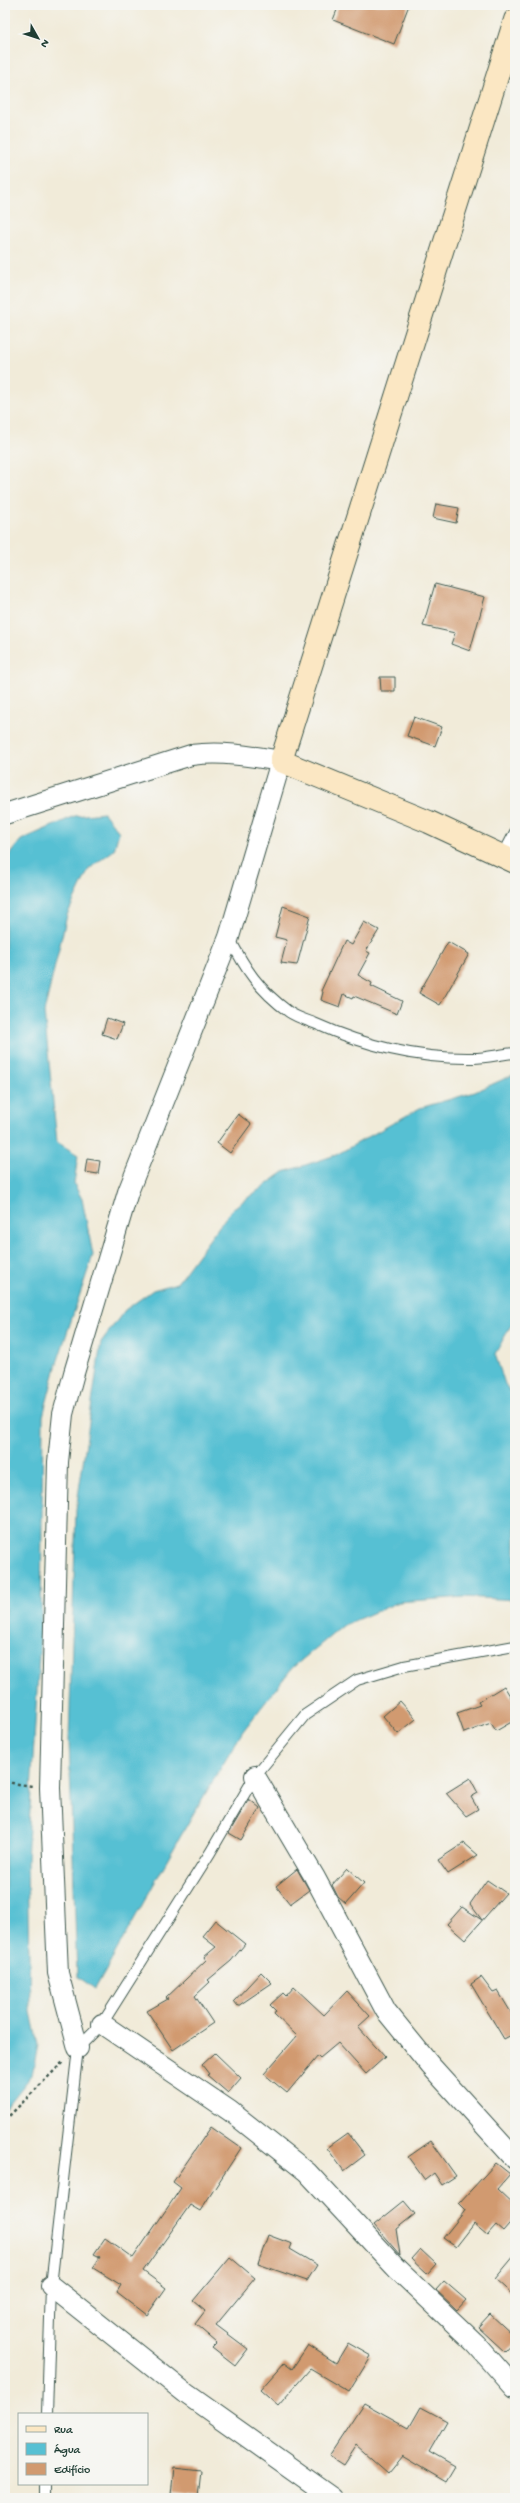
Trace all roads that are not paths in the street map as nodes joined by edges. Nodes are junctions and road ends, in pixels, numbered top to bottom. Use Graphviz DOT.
graph roads {
  1 [pos="515,20"];
  2 [pos="281,760"];
  3 [pos="5,814"];
  4 [pos="515,832"];
  5 [pos="509,859"];
  6 [pos="229,937"];
  7 [pos="515,1053"];
  8 [pos="515,1646"];
  9 [pos="255,1776"];
  10 [pos="102,2024"];
  11 [pos="78,2048"];
  12 [pos="515,2159"];
  13 [pos="51,2286"];
  14 [pos="515,2388"];
  15 [pos="47,2413"];
  16 [pos="44,2485"];
  17 [pos="44,2498"];
  18 [pos="333,2498"];
  1 -- 2 [label="main road"];
  2 -- 3 [label="street"];
  2 -- 5 [label="main road"];
  2 -- 6 [label="street"];
  4 -- 5 [label="lane"];
  6 -- 7 [label="lane"];
  6 -- 11 [label="street"];
  8 -- 9 [label="lane"];
  9 -- 10 [label="lane"];
  9 -- 12 [label="street"];
  10 -- 11 [label="lane"];
  10 -- 14 [label="street"];
  11 -- 13 [label="lane"];
  13 -- 15 [label="lane"];
  13 -- 18 [label="street"];
  16 -- 17 [label="lane"];
}
